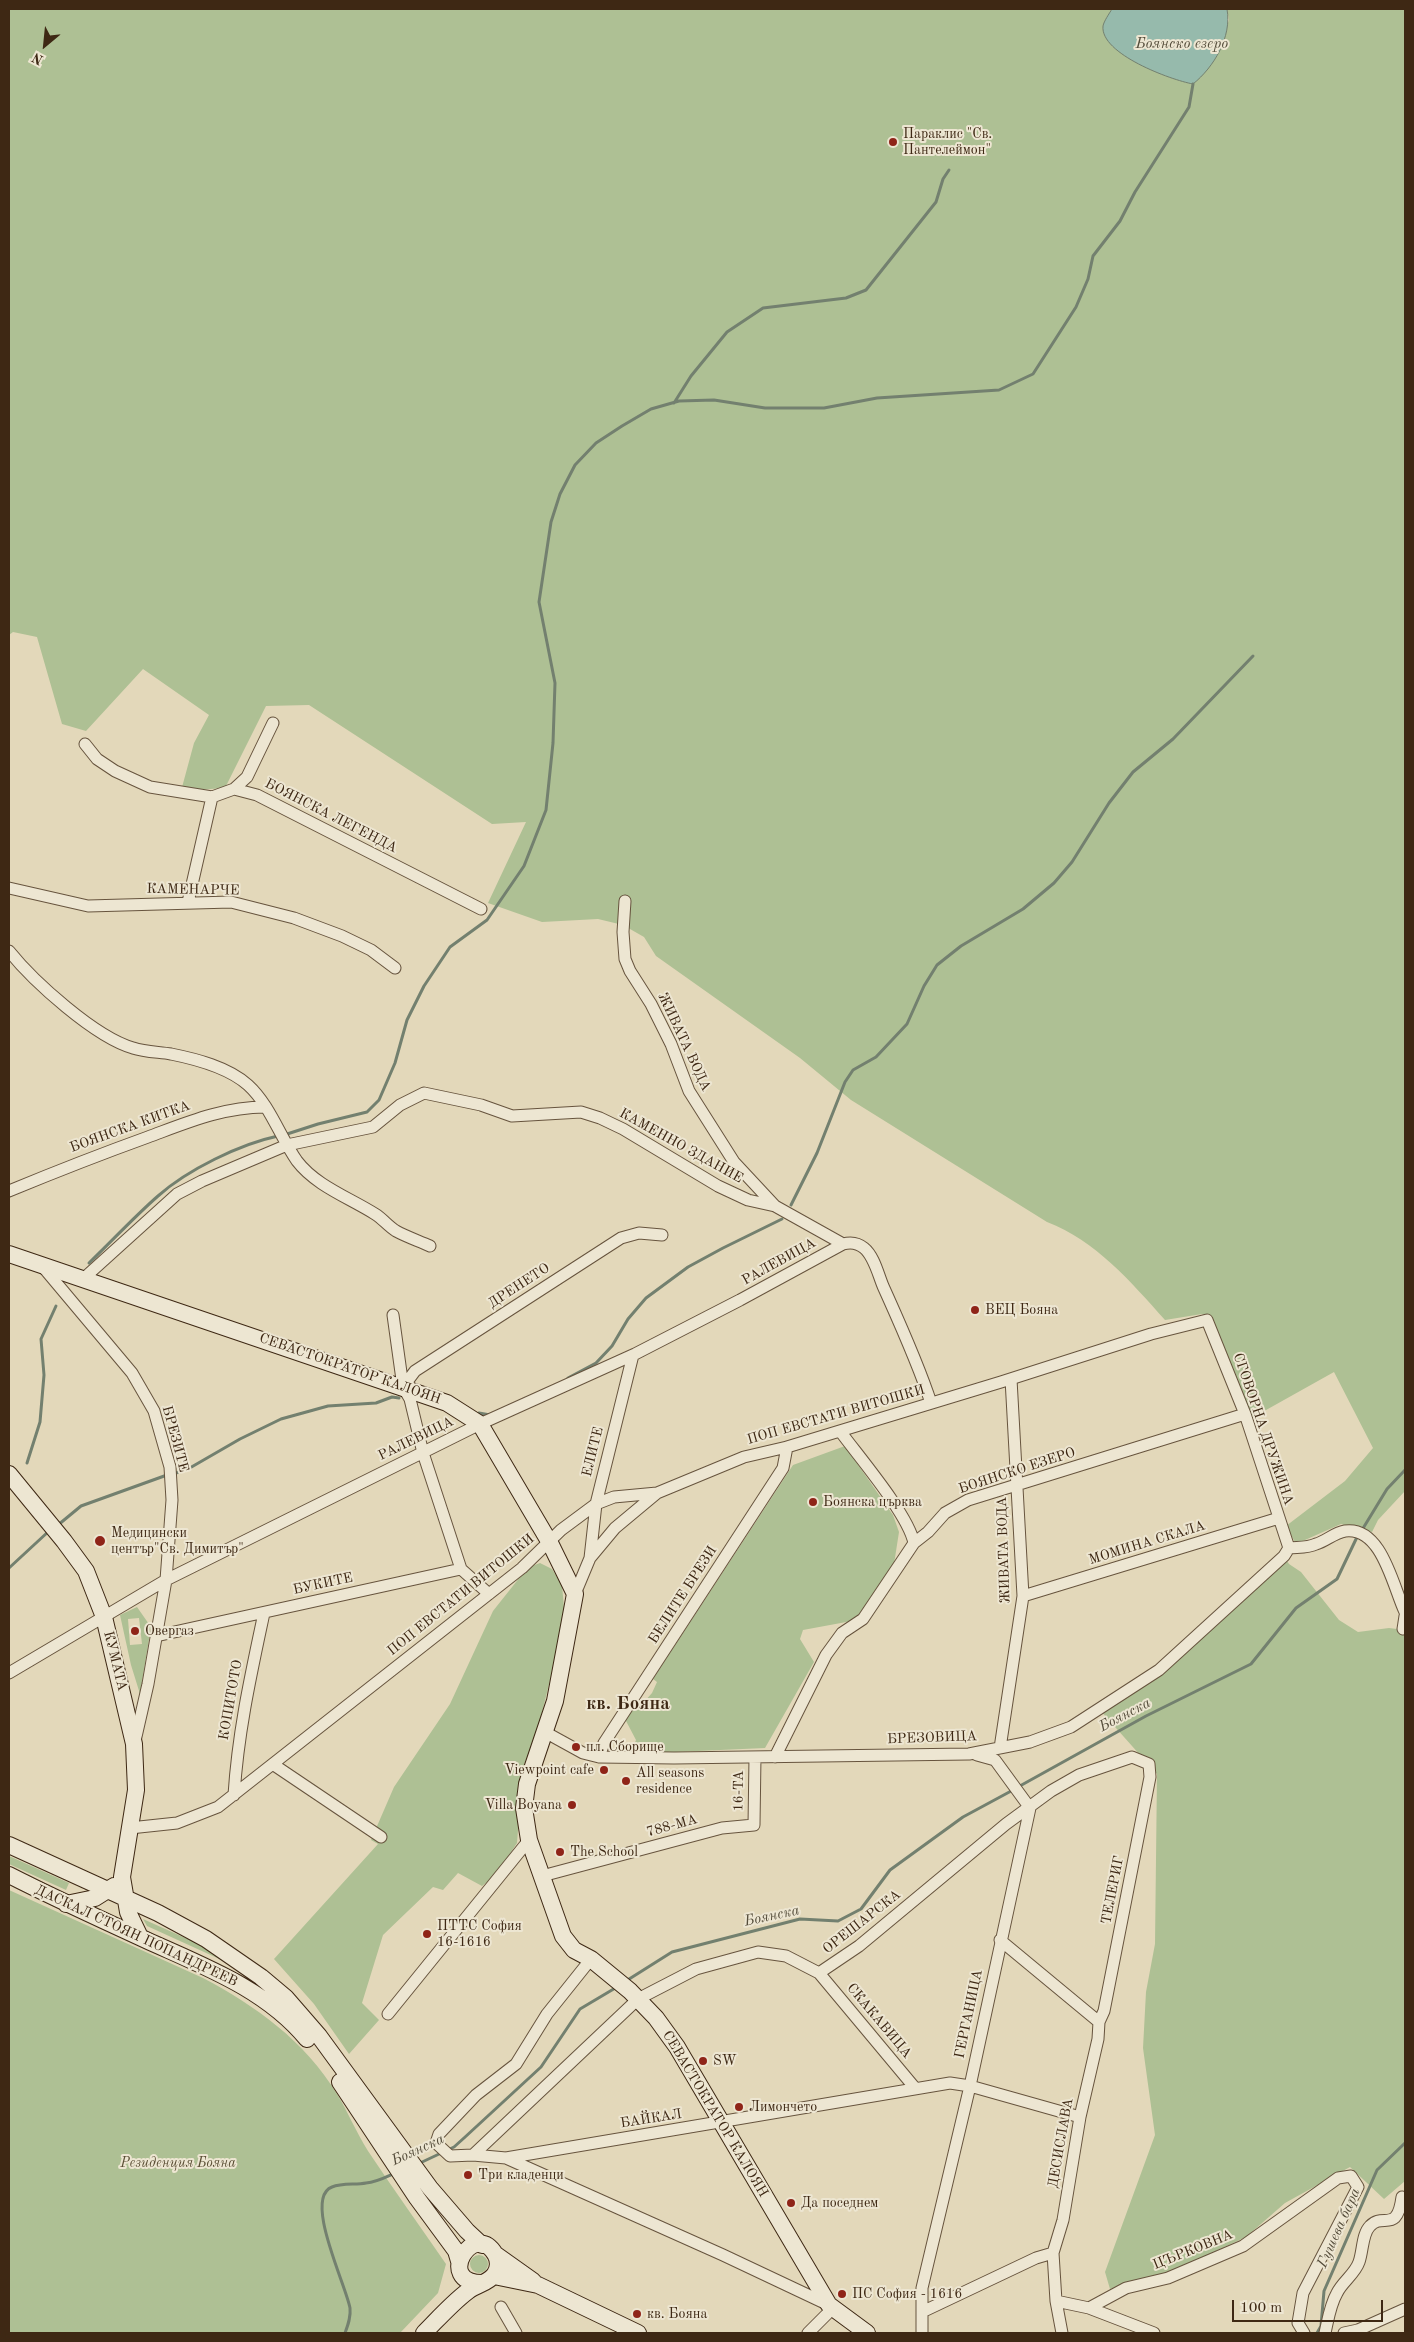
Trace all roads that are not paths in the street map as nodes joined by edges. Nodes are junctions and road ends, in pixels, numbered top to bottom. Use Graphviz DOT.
graph roads {
  1 [pos="273,723"];
  2 [pos="85,744"];
  3 [pos="234,790"];
  4 [pos="212,798"];
  5 [pos="9,888"];
  6 [pos="625,901"];
  7 [pos="188,902"];
  8 [pos="481,909"];
  9 [pos="9,951"];
  10 [pos="396,968"];
  11 [pos="265,1107"];
  12 [pos="287,1145"];
  13 [pos="9,1191"];
  14 [pos="775,1206"];
  15 [pos="662,1235"];
  16 [pos="843,1244"];
  17 [pos="430,1246"];
  18 [pos="9,1254"];
  19 [pos="43,1267"];
  20 [pos="83,1279"];
  21 [pos="393,1315"];
  22 [pos="1207,1320"];
  23 [pos="633,1355"];
  24 [pos="1011,1379"];
  25 [pos="403,1387"];
  26 [pos="931,1403"];
  27 [pos="1244,1414"];
  28 [pos="480,1424"];
  29 [pos="840,1431"];
  30 [pos="787,1447"];
  31 [pos="423,1453"];
  32 [pos="9,1474"];
  33 [pos="1016,1487"];
  34 [pos="657,1493"];
  35 [pos="596,1504"];
  36 [pos="1279,1518"];
  37 [pos="914,1542"];
  38 [pos="550,1543"];
  39 [pos="1289,1548"];
  40 [pos="590,1558"];
  41 [pos="461,1570"];
  42 [pos="166,1580"];
  43 [pos="489,1594"];
  44 [pos="575,1594"];
  45 [pos="1023,1596"];
  46 [pos="264,1613"];
  47 [pos="1405,1614"];
  48 [pos="104,1617"];
  49 [pos="1402,1629"];
  50 [pos="156,1636"];
  51 [pos="9,1673"];
  52 [pos="544,1731"];
  53 [pos="134,1744"];
  54 [pos="1000,1748"];
  55 [pos="969,1754"];
  56 [pos="599,1757"];
  57 [pos="755,1757"];
  58 [pos="775,1757"];
  59 [pos="1149,1764"];
  60 [pos="274,1765"];
  61 [pos="234,1795"];
  62 [pos="1030,1808"];
  63 [pos="754,1825"];
  64 [pos="130,1828"];
  65 [pos="380,1837"];
  66 [pos="529,1840"];
  67 [pos="9,1845"];
  68 [pos="9,1875"];
  69 [pos="542,1876"];
  70 [pos="122,1877"];
  71 [pos="109,1891"];
  72 [pos="124,1897"];
  73 [pos="66,1904"];
  74 [pos="140,1937"];
  75 [pos="1000,1940"];
  76 [pos="597,1963"];
  77 [pos="820,1974"];
  78 [pos="634,1995"];
  79 [pos="388,2014"];
  80 [pos="1099,2022"];
  81 [pos="970,2086"];
  82 [pos="915,2088"];
  83 [pos="1080,2117"];
  84 [pos="721,2123"];
  85 [pos="385,2138"];
  86 [pos="473,2154"];
  87 [pos="506,2158"];
  88 [pos="424,2193"];
  89 [pos="1402,2197"];
  90 [pos="489,2249"];
  91 [pos="1054,2253"];
  92 [pos="460,2264"];
  93 [pos="488,2279"];
  94 [pos="538,2285"];
  95 [pos="1056,2302"];
  96 [pos="501,2307"];
  97 [pos="831,2307"];
  98 [pos="1089,2308"];
  99 [pos="1405,2309"];
  100 [pos="922,2312"];
  101 [pos="426,2331"];
  102 [pos="516,2333"];
  103 [pos="638,2333"];
  104 [pos="808,2333"];
  105 [pos="867,2333"];
  106 [pos="922,2333"];
  107 [pos="1062,2333"];
  108 [pos="1154,2333"];
  109 [pos="1304,2333"];
  110 [pos="1325,2333"];
  111 [pos="1344,2333"];
  1 -- 3 [label="street"];
  2 -- 4 [label="street"];
  3 -- 4 [label="street"];
  3 -- 8 [label="street, БОЯНСКА ЛЕГЕНДА"];
  4 -- 7 [label="street"];
  5 -- 7 [label="street, КАМЕНАРЧЕ"];
  6 -- 14 [label="street, ЖИВАТА ВОДА"];
  7 -- 10 [label="street, КАМЕНАРЧЕ"];
  9 -- 11 [label="street"];
  11 -- 12 [label="street"];
  11 -- 13 [label="street, БОЯНСКА КИТКА"];
  12 -- 14 [label="street, КАМЕННО ЗДАНИЕ"];
  12 -- 17 [label="street"];
  12 -- 20 [label="street"];
  14 -- 16 [label="street, КАМЕННО ЗДАНИЕ"];
  15 -- 25 [label="street, ДРЕНЕТО"];
  16 -- 23 [label="street, РАЛЕВИЦА"];
  16 -- 26 [label="street, КАМЕННО ЗДАНИЕ"];
  18 -- 19 [label="main road, СЕВАСТОКРАТОР КАЛОЯН"];
  19 -- 20 [label="main road, СЕВАСТОКРАТОР КАЛОЯН"];
  19 -- 42 [label="street, БРЕЗИТЕ"];
  20 -- 25 [label="main road, СЕВАСТОКРАТОР КАЛОЯН"];
  21 -- 25 [label="street"];
  22 -- 24 [label="street, ПОП ЕВСТАТИ ВИТОШКИ"];
  22 -- 27 [label="street, СГОВОРНА ДРУЖИНА"];
  23 -- 28 [label="street, РАЛЕВИЦА"];
  23 -- 35 [label="street, ЕЛИТЕ"];
  24 -- 26 [label="street, ПОП ЕВСТАТИ ВИТОШКИ"];
  24 -- 33 [label="street, ЖИВАТА ВОДА"];
  25 -- 28 [label="main road, СЕВАСТОКРАТОР КАЛОЯН"];
  25 -- 31 [label="street"];
  26 -- 29 [label="street, ПОП ЕВСТАТИ ВИТОШКИ"];
  27 -- 33 [label="street, БОЯНСКО ЕЗЕРО"];
  27 -- 36 [label="street, СГОВОРНА ДРУЖИНА"];
  28 -- 31 [label="street, РАЛЕВИЦА"];
  28 -- 38 [label="main road, СЕВАСТОКРАТОР КАЛОЯН"];
  29 -- 30 [label="street, ПОП ЕВСТАТИ ВИТОШКИ"];
  29 -- 37 [label="street"];
  30 -- 34 [label="street, ПОП ЕВСТАТИ ВИТОШКИ"];
  30 -- 56 [label="street, БЕЛИТЕ БРЕЗИ"];
  31 -- 41 [label="street"];
  31 -- 42 [label="street, РАЛЕВИЦА"];
  32 -- 48 [label="main road, КУМАТА"];
  33 -- 37 [label="street, БОЯНСКО ЕЗЕРО"];
  33 -- 45 [label="street, ЖИВАТА ВОДА"];
  34 -- 35 [label="street, ПОП ЕВСТАТИ ВИТОШКИ"];
  34 -- 40 [label="street"];
  35 -- 38 [label="street, ПОП ЕВСТАТИ ВИТОШКИ"];
  35 -- 40 [label="street, ЕЛИТЕ"];
  36 -- 39 [label="street, СГОВОРНА ДРУЖИНА"];
  36 -- 45 [label="street, МОМИНА СКАЛА"];
  37 -- 58 [label="street, БОЯНСКО ЕЗЕРО"];
  38 -- 43 [label="street, ПОП ЕВСТАТИ ВИТОШКИ"];
  38 -- 44 [label="main road, СЕВАСТОКРАТОР КАЛОЯН"];
  39 -- 47 [label="street"];
  39 -- 54 [label="street, БРЕЗОВИЦА"];
  40 -- 44 [label="street"];
  41 -- 43 [label="street"];
  41 -- 46 [label="street, БУКИТЕ"];
  42 -- 48 [label="street, РАЛЕВИЦА"];
  42 -- 50 [label="street, БРЕЗИТЕ"];
  43 -- 60 [label="street, ПОП ЕВСТАТИ ВИТОШКИ"];
  44 -- 52 [label="main road, СЕВАСТОКРАТОР КАЛОЯН"];
  45 -- 54 [label="street, ЖИВАТА ВОДА"];
  46 -- 50 [label="street, БУКИТЕ"];
  46 -- 61 [label="street, КОПИТОТО"];
  47 -- 49 [label="street"];
  48 -- 51 [label="street, РАЛЕВИЦА"];
  48 -- 53 [label="main road, КУМАТА"];
  50 -- 53 [label="street, БРЕЗИТЕ"];
  52 -- 56 [label="street, БРЕЗОВИЦА"];
  52 -- 66 [label="main road, СЕВАСТОКРАТОР КАЛОЯН"];
  53 -- 64 [label="main road, КУМАТА"];
  54 -- 55 [label="street, БРЕЗОВИЦА"];
  55 -- 58 [label="street, БРЕЗОВИЦА"];
  55 -- 62 [label="street"];
  56 -- 57 [label="street, БРЕЗОВИЦА"];
  57 -- 58 [label="street, БРЕЗОВИЦА"];
  57 -- 63 [label="street, 16-ТА"];
  59 -- 62 [label="street, ОРЕШАРСКА"];
  59 -- 80 [label="street, ТЕЛЕРИГ"];
  60 -- 61 [label="street, ПОП ЕВСТАТИ ВИТОШКИ"];
  60 -- 65 [label="street"];
  61 -- 64 [label="street, ПОП ЕВСТАТИ ВИТОШКИ"];
  62 -- 75 [label="street, ГЕРГАНИЦА"];
  62 -- 77 [label="street, ОРЕШАРСКА"];
  63 -- 69 [label="street, 788-МА"];
  64 -- 70 [label="main road, КУМАТА"];
  66 -- 69 [label="main road, СЕВАСТОКРАТОР КАЛОЯН"];
  66 -- 79 [label="street"];
  67 -- 71 [label="main road, ДАСКАЛ СТОЯН ПОПАНДРЕЕВ"];
  68 -- 73 [label="main road, ДАСКАЛ СТОЯН ПОПАНДРЕЕВ"];
  69 -- 76 [label="main road, СЕВАСТОКРАТОР КАЛОЯН"];
  70 -- 71 [label="main road"];
  70 -- 72 [label="main road, КУМАТА"];
  71 -- 72 [label="main road, ДАСКАЛ СТОЯН ПОПАНДРЕЕВ"];
  71 -- 73 [label="main road"];
  72 -- 74 [label="main road, КУМАТА"];
  72 -- 85 [label="main road, ДАСКАЛ СТОЯН ПОПАНДРЕЕВ"];
  73 -- 74 [label="main road, ДАСКАЛ СТОЯН ПОПАНДРЕЕВ"];
  74 -- 85 [label="main road, ДАСКАЛ СТОЯН ПОПАНДРЕЕВ"];
  75 -- 80 [label="street"];
  75 -- 81 [label="street, ГЕРГАНИЦА"];
  76 -- 78 [label="main road, СЕВАСТОКРАТОР КАЛОЯН"];
  76 -- 86 [label="street, БАЙКАЛ"];
  77 -- 78 [label="street, ОРЕШАРСКА"];
  77 -- 82 [label="street, СКАКАВИЦА"];
  78 -- 84 [label="main road, СЕВАСТОКРАТОР КАЛОЯН"];
  78 -- 86 [label="street, ОРЕШАРСКА"];
  80 -- 83 [label="street, ДЕСИСЛАВА"];
  81 -- 82 [label="street, БАЙКАЛ"];
  81 -- 83 [label="street, БАЙКАЛ"];
  81 -- 100 [label="street, ГЕРГАНИЦА"];
  82 -- 84 [label="street, БАЙКАЛ"];
  83 -- 91 [label="street, ДЕСИСЛАВА"];
  84 -- 87 [label="street, БАЙКАЛ"];
  84 -- 97 [label="main road, СЕВАСТОКРАТОР КАЛОЯН"];
  85 -- 88 [label="main road, ДАСКАЛ СТОЯН ПОПАНДРЕЕВ"];
  86 -- 87 [label="street, БАЙКАЛ"];
  87 -- 97 [label="street"];
  88 -- 90 [label="main road, ДАСКАЛ СТОЯН ПОПАНДРЕЕВ"];
  88 -- 92 [label="main road, ДАСКАЛ СТОЯН ПОПАНДРЕЕВ"];
  89 -- 110 [label="street"];
  90 -- 92 [label="main road"];
  90 -- 93 [label="main road"];
  90 -- 94 [label="main road, ДАСКАЛ СТОЯН ПОПАНДРЕЕВ"];
  91 -- 95 [label="street"];
  91 -- 100 [label="street"];
  92 -- 93 [label="main road"];
  92 -- 101 [label="main road"];
  93 -- 94 [label="main road"];
  93 -- 101 [label="main road"];
  94 -- 103 [label="main road"];
  95 -- 98 [label="street"];
  95 -- 107 [label="street"];
  96 -- 102 [label="street"];
  97 -- 104 [label="street"];
  97 -- 105 [label="main road, СЕВАСТОКРАТОР КАЛОЯН"];
  98 -- 108 [label="street"];
  98 -- 109 [label="street, ЦЪРКОВНА"];
  99 -- 111 [label="street"];
  100 -- 106 [label="street"];
}
